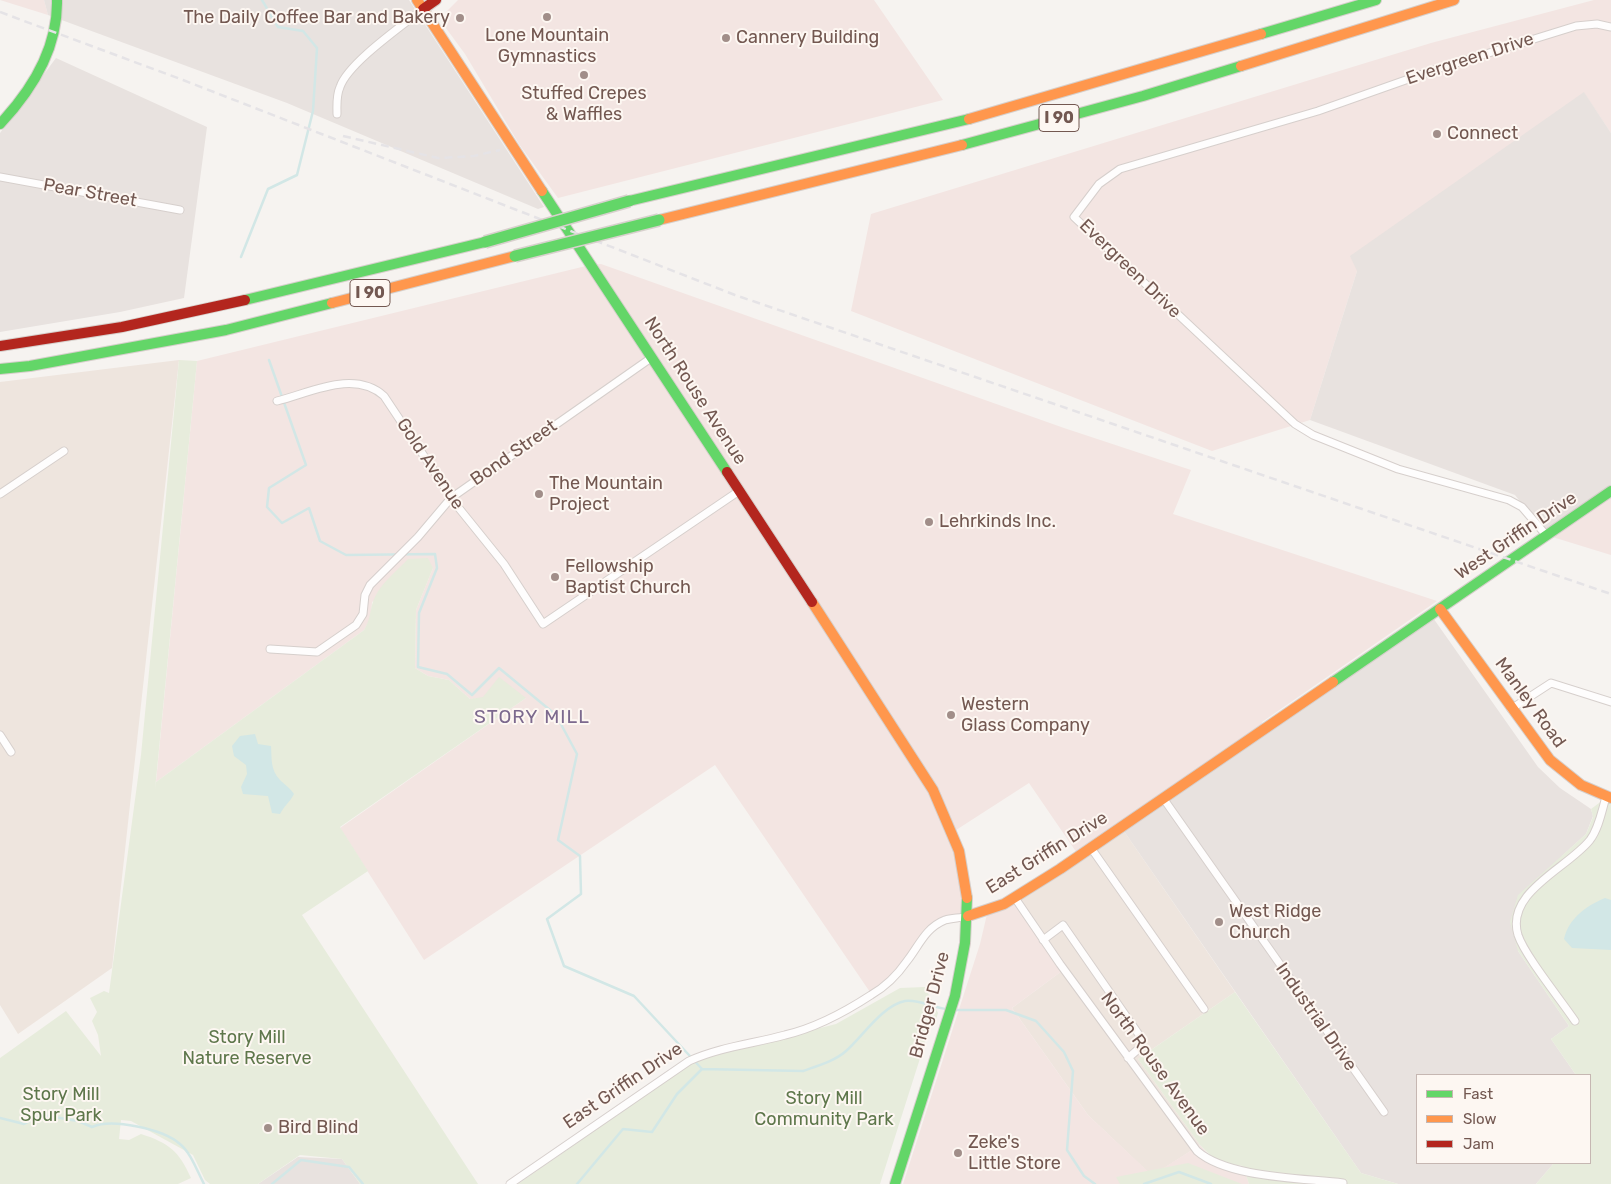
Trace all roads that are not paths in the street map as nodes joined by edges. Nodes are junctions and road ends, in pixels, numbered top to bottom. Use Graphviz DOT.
graph roads {
  1 [pos="57,0"];
  2 [pos="436,0"];
  3 [pos="1376,0"];
  4 [pos="1454,0"];
  5 [pos="1463,0"];
  6 [pos="420,4"];
  7 [pos="1427,8"];
  8 [pos="1611,27"];
  9 [pos="337,114"];
  10 [pos="0,124"];
  11 [pos="0,177"];
  12 [pos="180,210"];
  13 [pos="0,346"];
  14 [pos="651,358"];
  15 [pos="0,369"];
  16 [pos="277,401"];
  17 [pos="64,451"];
  18 [pos="739,490"];
  19 [pos="1611,491"];
  20 [pos="0,494"];
  21 [pos="452,497"];
  22 [pos="1546,535"];
  23 [pos="1440,609"];
  24 [pos="270,649"];
  25 [pos="1611,702"];
  26 [pos="1511,709"];
  27 [pos="0,735"];
  28 [pos="11,752"];
  29 [pos="1608,797"];
  30 [pos="1163,798"];
  31 [pos="941,804"];
  32 [pos="1091,848"];
  33 [pos="1015,898"];
  34 [pos="968,916"];
  35 [pos="1043,940"];
  36 [pos="1204,1009"];
  37 [pos="1576,1021"];
  38 [pos="1128,1058"];
  39 [pos="1384,1112"];
  40 [pos="1343,1183"];
  41 [pos="510,1184"];
  42 [pos="895,1184"];
  1 -- 10 [label="main road"];
  2 -- 6 [label="main road"];
  3 -- 13 [label="main road, I 90, bridge"];
  4 -- 7 [label="main road, I 90"];
  5 -- 7 [label="main road"];
  6 -- 9 [label="street"];
  6 -- 14 [label="main road, North Rouse Avenue"];
  7 -- 15 [label="main road, I 90, bridge"];
  8 -- 22 [label="street, Evergreen Drive"];
  11 -- 12 [label="street, Pear Street"];
  14 -- 18 [label="main road, North Rouse Avenue"];
  14 -- 21 [label="street, Bond Street"];
  16 -- 21 [label="street, Gold Avenue"];
  17 -- 20 [label="street"];
  18 -- 21 [label="street, Gold Avenue"];
  18 -- 31 [label="main road, North Rouse Avenue"];
  19 -- 22 [label="main road, West Griffin Drive"];
  21 -- 24 [label="street, Bond Street"];
  22 -- 23 [label="main road, West Griffin Drive"];
  23 -- 26 [label="main road, Manley Road"];
  23 -- 30 [label="main road, East Griffin Drive"];
  25 -- 26 [label="street"];
  26 -- 29 [label="main road, Manley Road"];
  27 -- 28 [label="street"];
  29 -- 37 [label="street"];
  30 -- 32 [label="main road, East Griffin Drive"];
  30 -- 39 [label="street, Industrial Drive"];
  31 -- 34 [label="main road, Bridger Drive"];
  32 -- 33 [label="main road, East Griffin Drive"];
  32 -- 36 [label="street"];
  33 -- 34 [label="main road, East Griffin Drive"];
  33 -- 35 [label="street, North Rouse Avenue"];
  34 -- 41 [label="street, East Griffin Drive"];
  34 -- 42 [label="main road, Bridger Drive"];
  35 -- 38 [label="street, North Rouse Avenue"];
  35 -- 38 [label="street"];
  38 -- 40 [label="street, North Rouse Avenue"];
}
